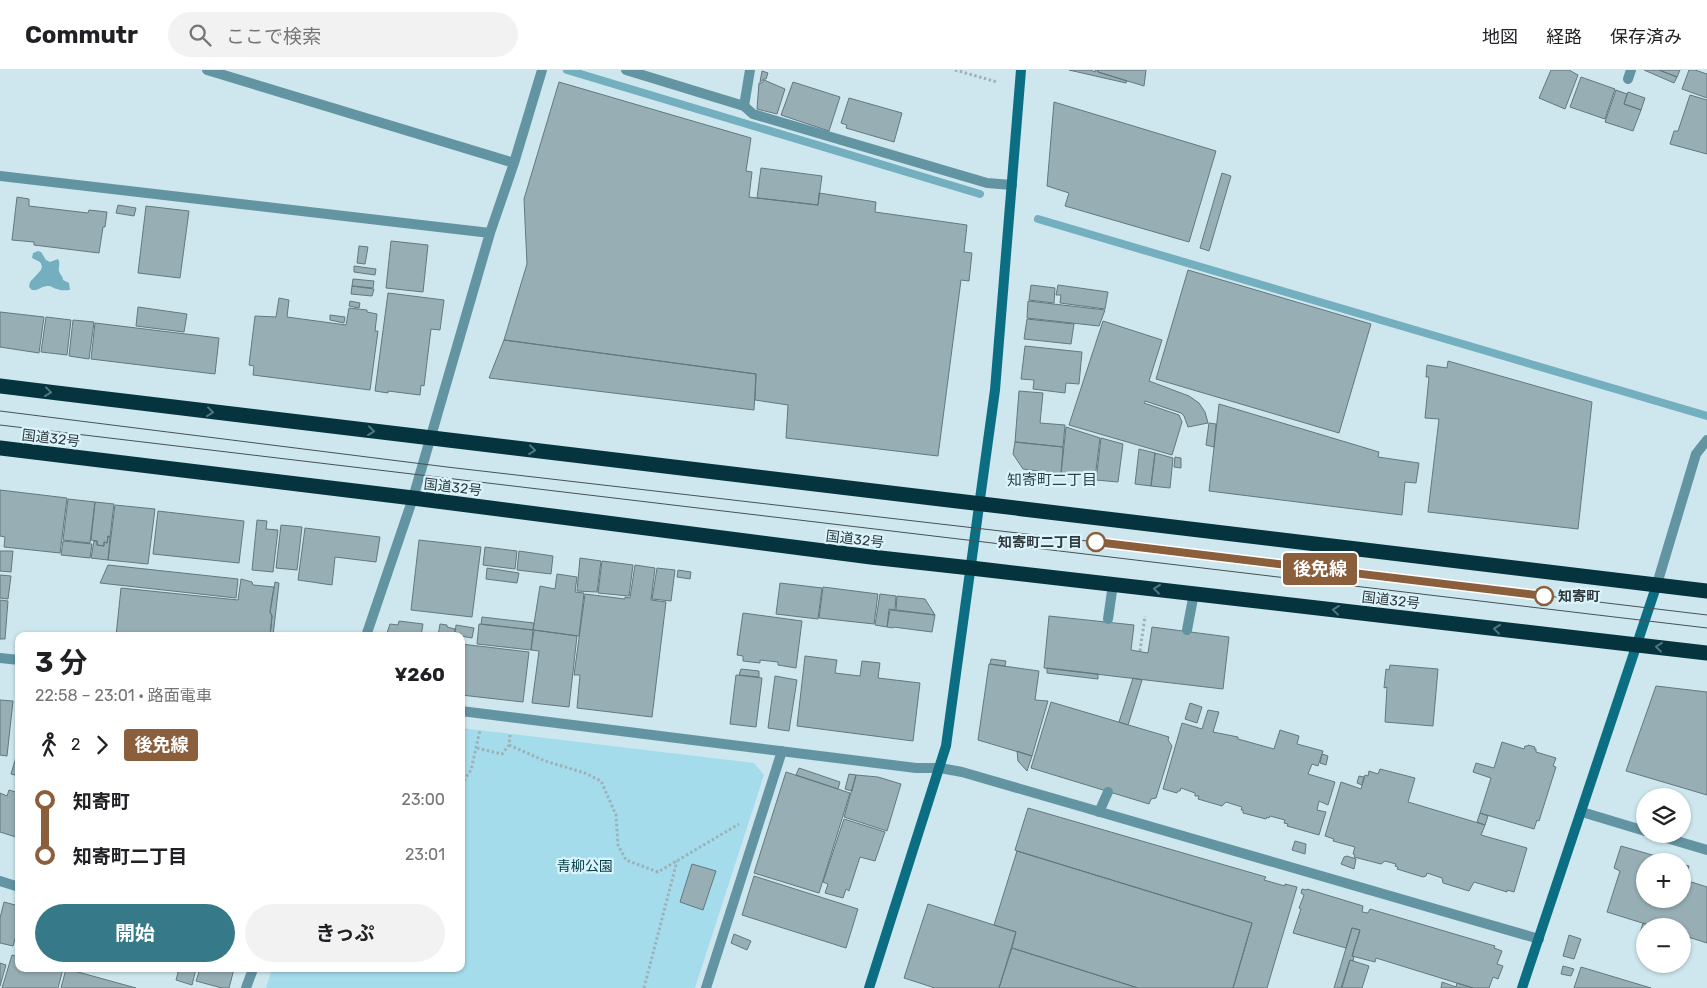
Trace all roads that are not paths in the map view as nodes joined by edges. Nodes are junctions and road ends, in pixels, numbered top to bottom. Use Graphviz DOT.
graph roads {
  1 [pos="207,70"];
  2 [pos="626,70"];
  3 [pos="750,70"];
  4 [pos="1021,70"];
  5 [pos="541,74"];
  6 [pos="744,106"];
  7 [pos="514,163"];
  8 [pos="0,176"];
  9 [pos="1012,185"];
  10 [pos="490,232"];
  11 [pos="0,386"];
  12 [pos="430,438"];
  13 [pos="1707,440"];
  14 [pos="0,448"];
  15 [pos="413,498"];
  16 [pos="980,501"];
  17 [pos="971,568"];
  18 [pos="1113,584"];
  19 [pos="1657,584"];
  20 [pos="1707,590"];
  21 [pos="1194,594"];
  22 [pos="1108,619"];
  23 [pos="1187,630"];
  24 [pos="367,632"];
  25 [pos="1638,645"];
  26 [pos="1707,653"];
  27 [pos="0,658"];
  28 [pos="15,660"];
  29 [pos="465,712"];
  30 [pos="782,751"];
  31 [pos="940,768"];
  32 [pos="1108,792"];
  33 [pos="1100,812"];
  34 [pos="1582,812"];
  35 [pos="1636,828"];
  36 [pos="1683,843"];
  37 [pos="1707,850"];
  38 [pos="0,881"];
  39 [pos="15,886"];
  40 [pos="1538,939"];
  41 [pos="252,972"];
  42 [pos="246,988"];
  43 [pos="706,988"];
  44 [pos="870,988"];
  45 [pos="1522,988"];
  1 -- 7 [label="street"];
  2 -- 6 [label="street"];
  3 -- 6 [label="street"];
  4 -- 9 [label="street"];
  5 -- 7 [label="street"];
  6 -- 9 [label="street"];
  7 -- 10 [label="street"];
  8 -- 10 [label="street"];
  9 -- 16 [label="street"];
  10 -- 12 [label="street"];
  11 -- 12 [label="highway, one-way"];
  12 -- 15 [label="street"];
  12 -- 16 [label="highway, one-way"];
  13 -- 19 [label="street"];
  14 -- 15 [label="highway, 国道32号"];
  15 -- 17 [label="highway, 国道32号"];
  15 -- 24 [label="street"];
  16 -- 17 [label="street"];
  16 -- 19 [label="highway"];
  17 -- 18 [label="highway, 国道32号"];
  17 -- 31 [label="street"];
  21 -- 18 [label="highway, 国道32号, one-way"];
  18 -- 22 [label="street"];
  19 -- 20 [label="highway"];
  19 -- 25 [label="street"];
  21 -- 23 [label="street"];
  25 -- 21 [label="highway, 国道32号, one-way"];
  26 -- 25 [label="highway, 国道32号, one-way"];
  25 -- 34 [label="street"];
  27 -- 28 [label="street"];
  29 -- 30 [label="street"];
  30 -- 31 [label="street"];
  30 -- 43 [label="street"];
  31 -- 33 [label="street"];
  31 -- 44 [label="street"];
  32 -- 33 [label="street"];
  33 -- 40 [label="street"];
  34 -- 35 [label="street"];
  34 -- 40 [label="street"];
  36 -- 37 [label="street"];
  38 -- 39 [label="street"];
  40 -- 45 [label="street"];
  41 -- 42 [label="street"];
}
